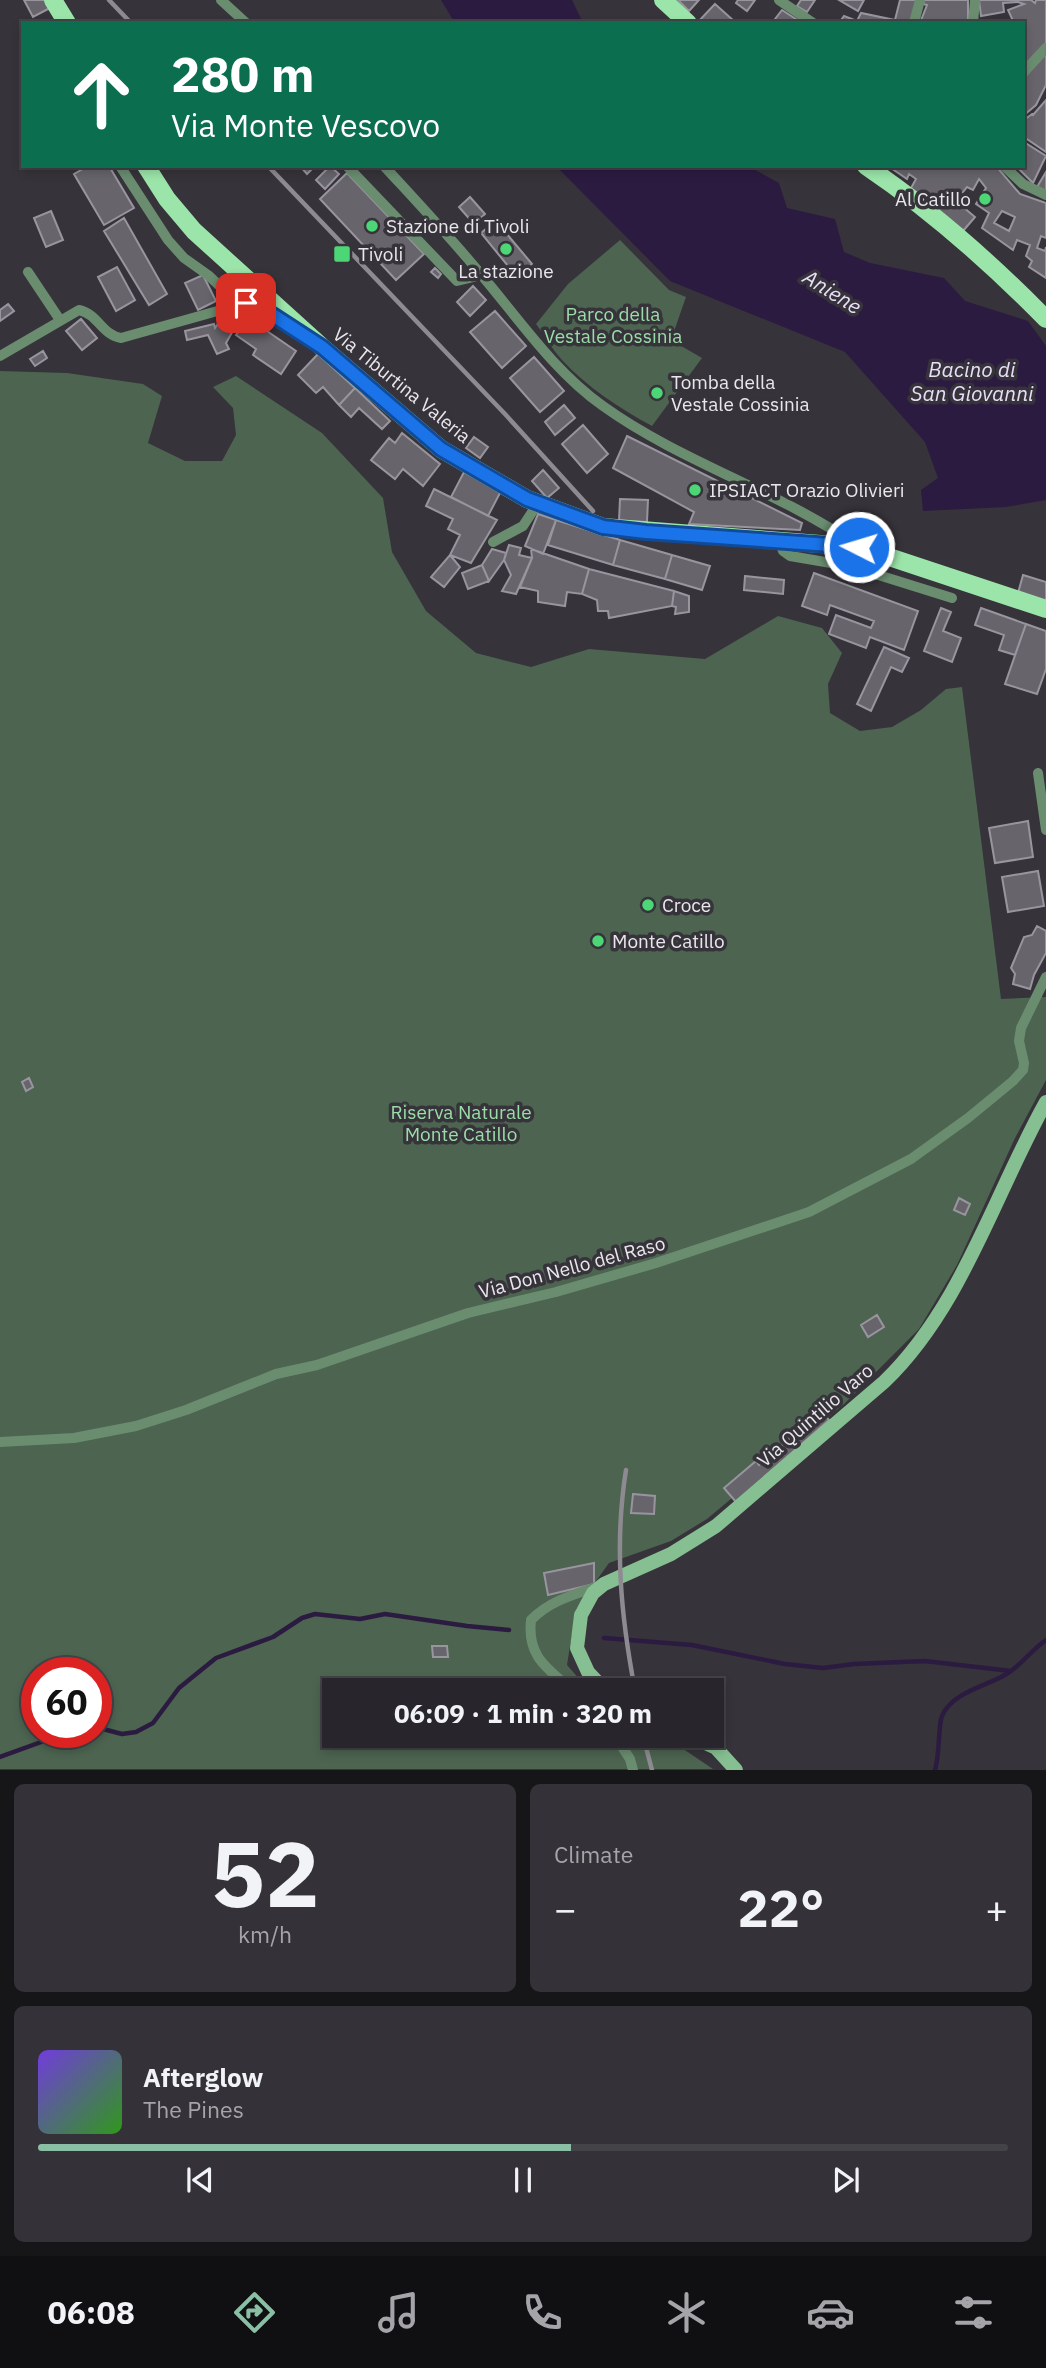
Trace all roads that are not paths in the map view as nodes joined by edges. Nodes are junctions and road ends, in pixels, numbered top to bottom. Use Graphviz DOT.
graph roads {
  1 [pos="53,0"];
  2 [pos="221,0"];
  3 [pos="663,0"];
  4 [pos="779,0"];
  5 [pos="920,0"];
  6 [pos="975,0"];
  7 [pos="66,21"];
  8 [pos="244,21"];
  9 [pos="686,21"];
  10 [pos="810,21"];
  11 [pos="915,21"];
  12 [pos="973,21"];
  13 [pos="1046,48"];
  14 [pos="1025,71"];
  15 [pos="121,168"];
  16 [pos="147,168"];
  17 [pos="349,168"];
  18 [pos="386,168"];
  19 [pos="869,168"];
  20 [pos="1006,168"];
  21 [pos="1046,195"];
  22 [pos="28,272"];
  23 [pos="482,275"];
  24 [pos="240,304"];
  25 [pos="1046,319"];
  26 [pos="60,320"];
  27 [pos="322,347"];
  28 [pos="0,356"];
  29 [pos="538,503"];
  30 [pos="779,540"];
  31 [pos="493,542"];
  32 [pos="859,547"];
  33 [pos="952,598"];
  34 [pos="1046,609"];
  35 [pos="1038,773"];
  36 [pos="1046,830"];
  37 [pos="1046,977"];
  38 [pos="1046,1102"];
  39 [pos="0,1442"];
  40 [pos="604,1584"];
  41 [pos="558,1678"];
  42 [pos="593,1678"];
  43 [pos="623,1748"];
  44 [pos="716,1748"];
  45 [pos="633,1769"];
  46 [pos="736,1769"];
  1 -- 7 [label="main road"];
  2 -- 8 [label="street"];
  3 -- 9 [label="main road"];
  4 -- 10 [label="street"];
  5 -- 11 [label="street"];
  6 -- 12 [label="street"];
  13 -- 14 [label="street"];
  15 -- 24 [label="street"];
  16 -- 27 [label="main road, Via Tiburtina Valeria"];
  17 -- 23 [label="street"];
  18 -- 23 [label="street"];
  19 -- 25 [label="main road"];
  20 -- 21 [label="street"];
  22 -- 26 [label="street"];
  23 -- 32 [label="street"];
  24 -- 26 [label="street"];
  24 -- 27 [label="street"];
  26 -- 28 [label="street"];
  27 -- 29 [label="main road, Via Tiburtina Valeria"];
  29 -- 30 [label="main road, Via Tiburtina Valeria"];
  29 -- 31 [label="street"];
  30 -- 32 [label="main road, Via Tiburtina Valeria"];
  30 -- 33 [label="street"];
  32 -- 34 [label="main road, Via Tiburtina Valeria"];
  35 -- 36 [label="street"];
  37 -- 39 [label="street, Via Don Nello del Raso"];
  38 -- 40 [label="main road, Via Quintilio Varo"];
  40 -- 41 [label="street"];
  40 -- 42 [label="main road, Via Quintilio Varo"];
  43 -- 45 [label="street"];
  44 -- 46 [label="main road"];
}
